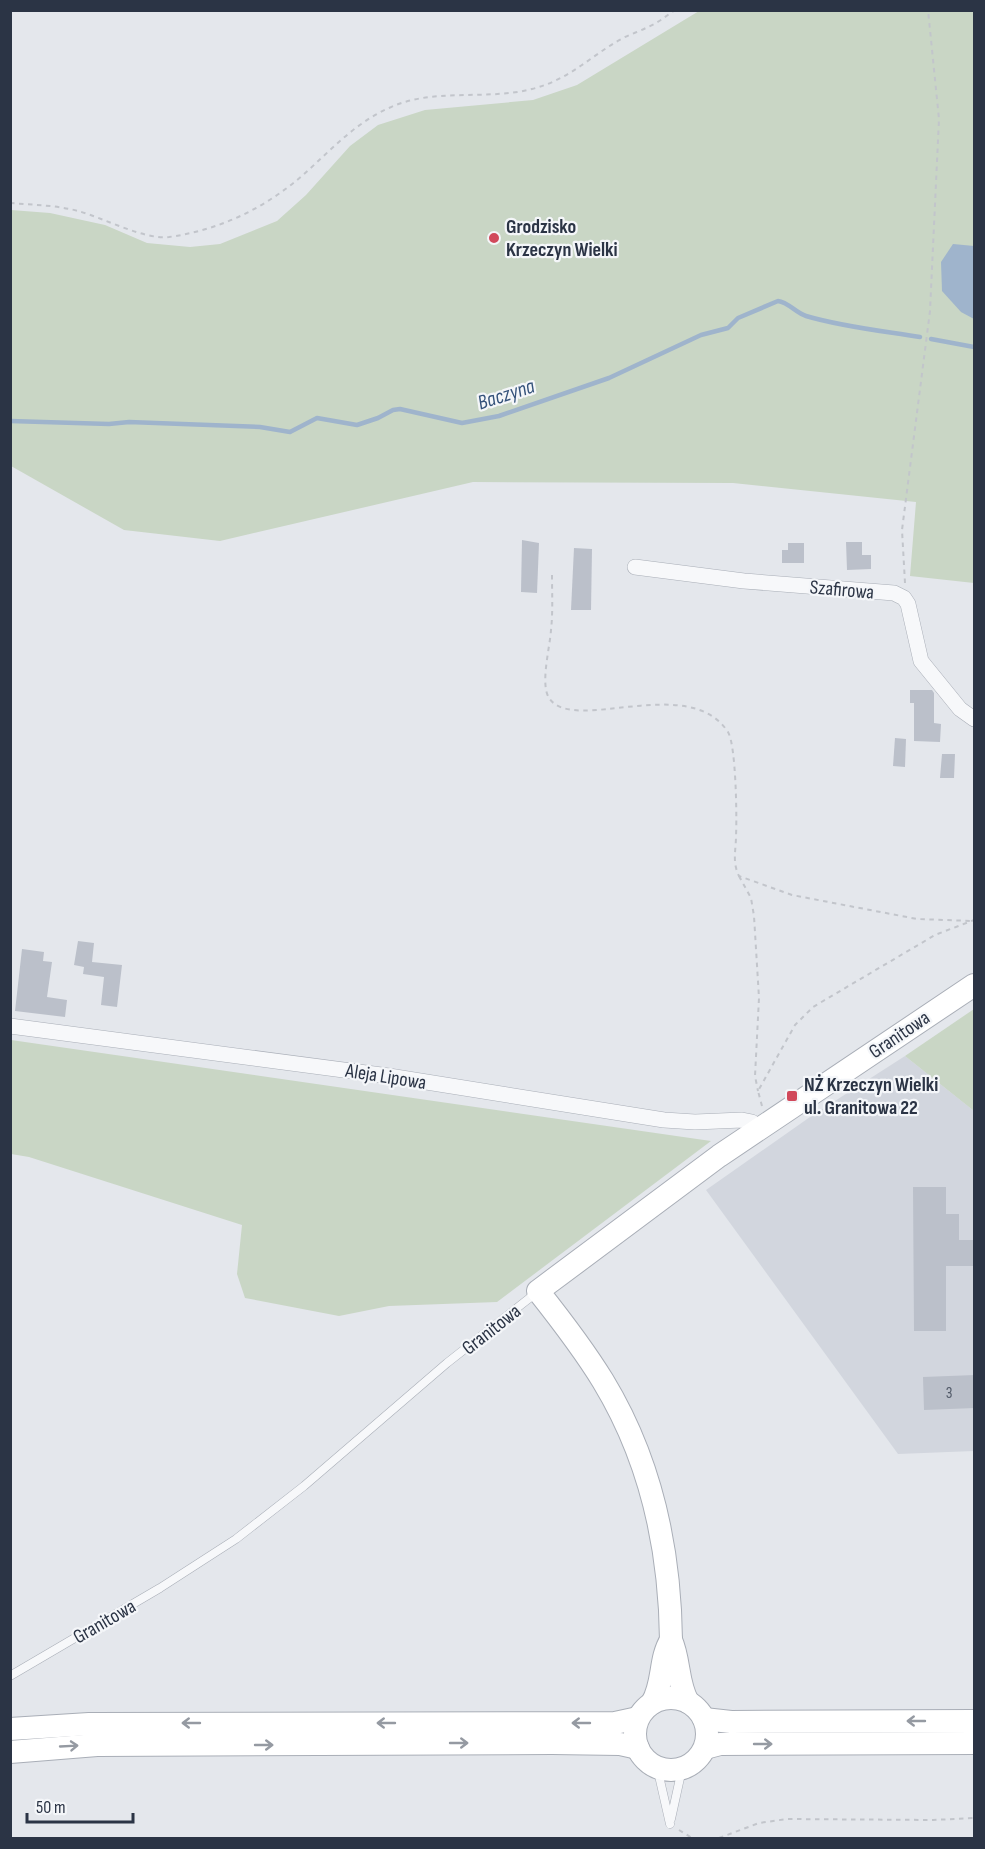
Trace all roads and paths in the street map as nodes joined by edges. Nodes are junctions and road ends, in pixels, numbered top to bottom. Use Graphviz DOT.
graph roads {
  1 [pos="675,10"];
  2 [pos="928,10"];
  3 [pos="10,203"];
  4 [pos="635,567"];
  5 [pos="552,575"];
  6 [pos="904,598"];
  7 [pos="975,719"];
  8 [pos="739,876"];
  9 [pos="973,920"];
  10 [pos="975,985"];
  11 [pos="10,1026"];
  12 [pos="758,1091"];
  13 [pos="763,1126"];
  14 [pos="538,1292"];
  15 [pos="671,1640"];
  16 [pos="10,1676"];
  17 [pos="688,1702"];
  18 [pos="645,1710"];
  19 [pos="704,1719"];
  20 [pos="975,1721"];
  21 [pos="10,1729"];
  22 [pos="975,1743"];
  23 [pos="638,1748"];
  24 [pos="705,1748"];
  25 [pos="10,1752"];
  26 [pos="657,1767"];
  27 [pos="682,1768"];
  28 [pos="975,1818"];
  29 [pos="670,1824"];
  30 [pos="692,1839"];
  31 [pos="719,1839"];
  1 -- 3 [label="path"];
  2 -- 6 [label="path"];
  4 -- 6 [label="street, Szafirowa"];
  5 -- 8 [label="path"];
  6 -- 7 [label="street"];
  8 -- 9 [label="path"];
  8 -- 12 [label="path"];
  9 -- 12 [label="path"];
  10 -- 13 [label="main road, Granitowa"];
  11 -- 13 [label="street, Aleja Lipowa"];
  12 -- 13 [label="path"];
  13 -- 14 [label="main road, Granitowa"];
  14 -- 15 [label="main road"];
  14 -- 16 [label="lane, Granitowa"];
  15 -- 17 [label="main road"];
  15 -- 18 [label="main road"];
  17 -- 18 [label="main road"];
  17 -- 19 [label="main road"];
  18 -- 21 [label="main road, one-way"];
  18 -- 23 [label="main road"];
  20 -- 19 [label="main road, one-way"];
  19 -- 24 [label="main road"];
  24 -- 22 [label="main road, one-way"];
  25 -- 23 [label="main road, one-way"];
  23 -- 26 [label="main road"];
  24 -- 27 [label="main road"];
  26 -- 27 [label="main road"];
  26 -- 29 [label="lane"];
  27 -- 29 [label="lane"];
  28 -- 31 [label="path"];
  29 -- 30 [label="path"];
}
